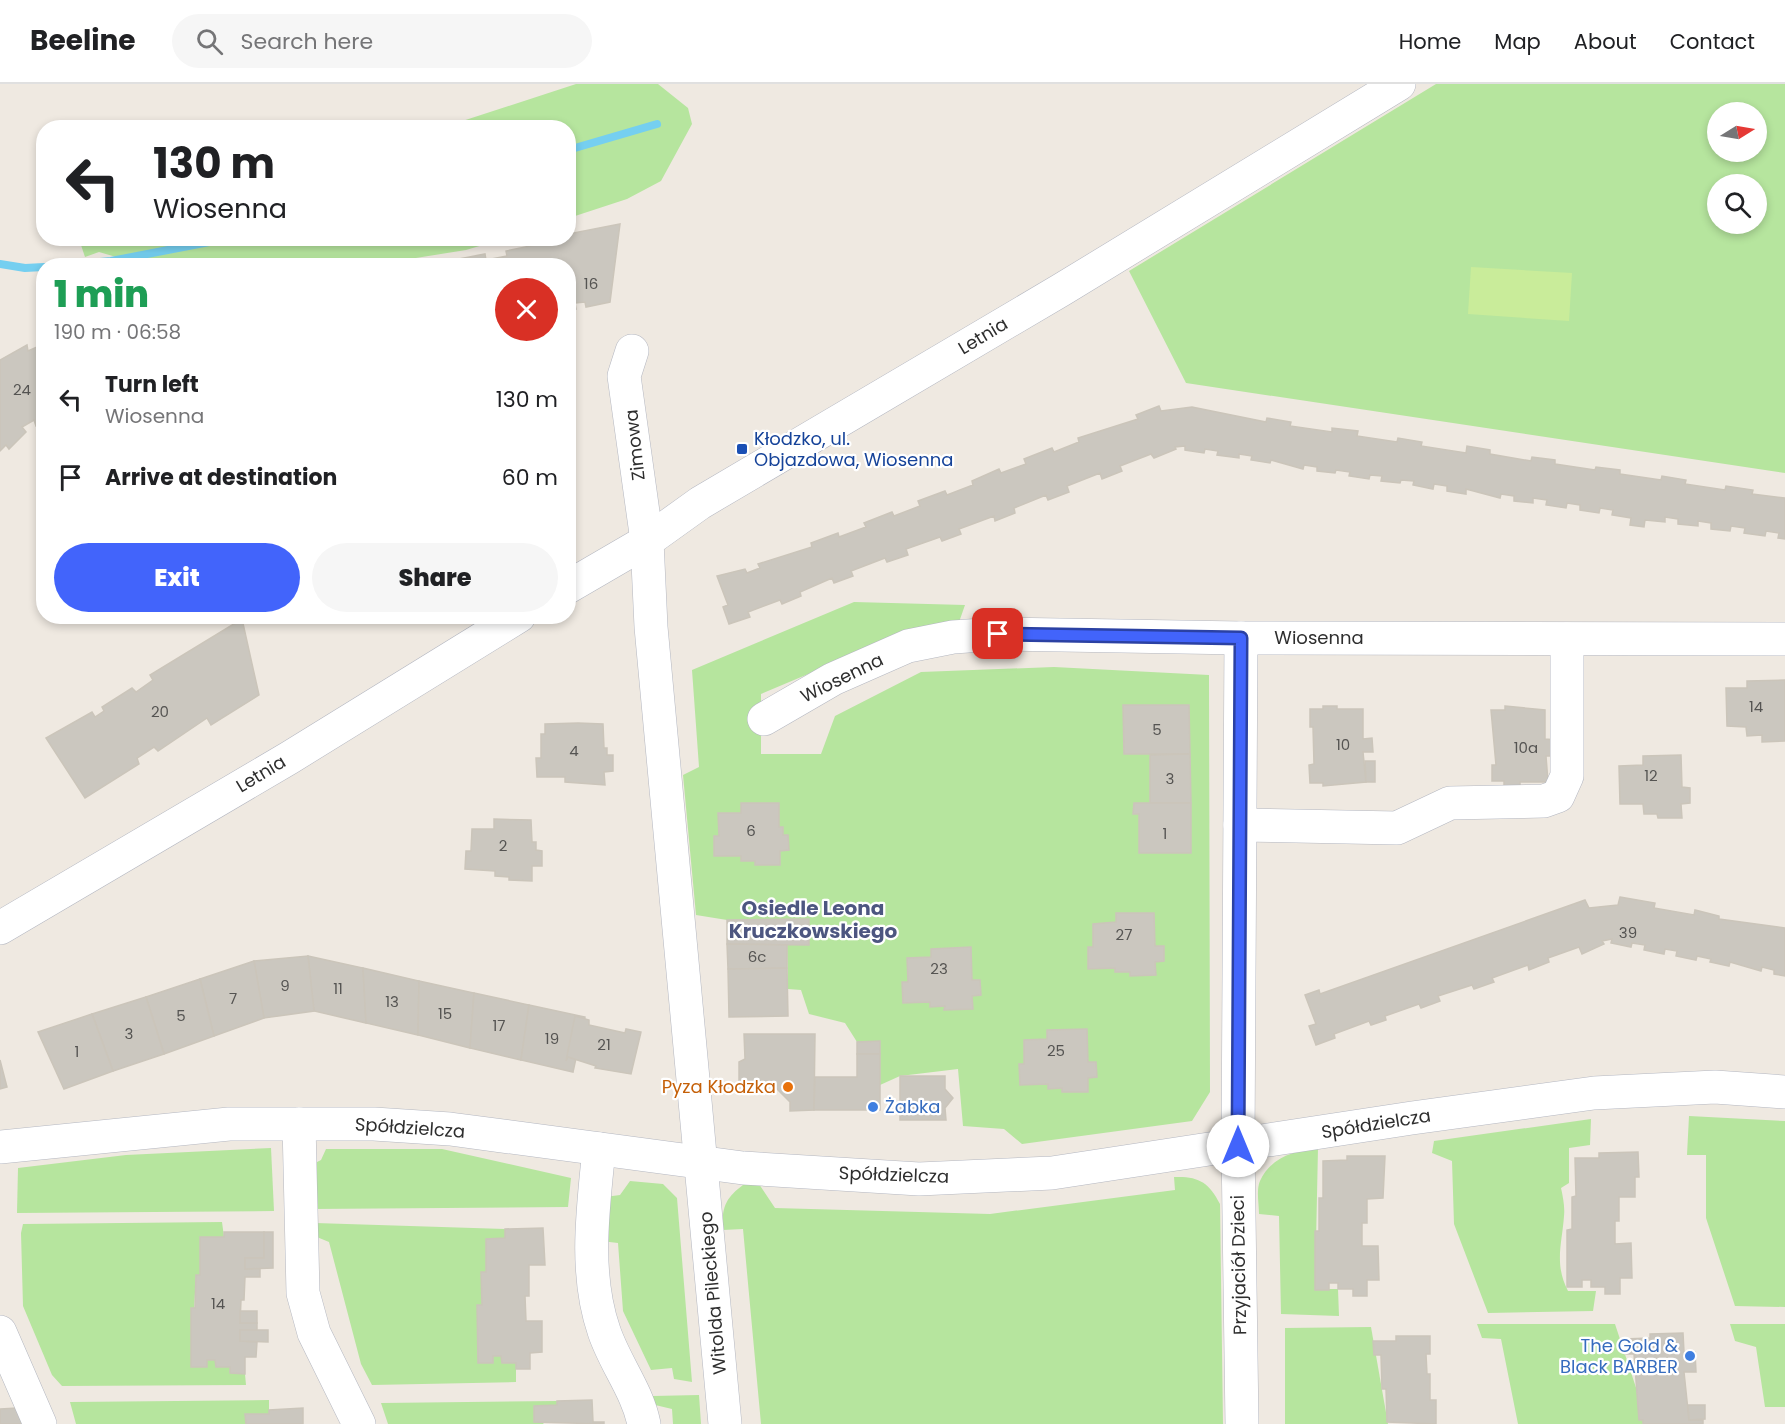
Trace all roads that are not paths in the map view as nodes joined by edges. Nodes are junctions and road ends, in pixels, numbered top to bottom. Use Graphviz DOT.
graph roads {
  1 [pos="1399,84"];
  2 [pos="632,351"];
  3 [pos="647,541"];
  4 [pos="576,582"];
  5 [pos="506,624"];
  6 [pos="1241,638"];
  7 [pos="1567,639"];
  8 [pos="1785,639"];
  9 [pos="764,719"];
  10 [pos="1240,825"];
  11 [pos="0,928"];
  12 [pos="1785,1092"];
  13 [pos="299,1124"];
  14 [pos="1238,1146"];
  15 [pos="0,1147"];
  16 [pos="599,1149"];
  17 [pos="700,1163"];
  18 [pos="0,1332"];
  19 [pos="40,1424"];
  20 [pos="359,1424"];
  21 [pos="644,1424"];
  22 [pos="724,1424"];
  23 [pos="1242,1424"];
  1 -- 3 [label="street, Letnia"];
  2 -- 3 [label="street, Zimowa"];
  3 -- 4 [label="street, Letnia"];
  3 -- 17 [label="street"];
  5 -- 11 [label="street, Letnia"];
  6 -- 7 [label="street, Wiosenna"];
  6 -- 9 [label="street, Wiosenna"];
  6 -- 10 [label="street, Przyjaciół Dzieci"];
  7 -- 8 [label="street, Wiosenna"];
  7 -- 10 [label="street"];
  10 -- 14 [label="street, Przyjaciół Dzieci"];
  12 -- 14 [label="street, Spółdzielcza"];
  13 -- 15 [label="street, Spółdzielcza"];
  13 -- 16 [label="street, Spółdzielcza"];
  13 -- 20 [label="street"];
  14 -- 17 [label="street, Spółdzielcza"];
  14 -- 23 [label="street, Przyjaciół Dzieci"];
  16 -- 17 [label="street, Spółdzielcza"];
  16 -- 21 [label="street"];
  17 -- 22 [label="street, Witolda Pileckiego"];
  18 -- 19 [label="street"];
}
